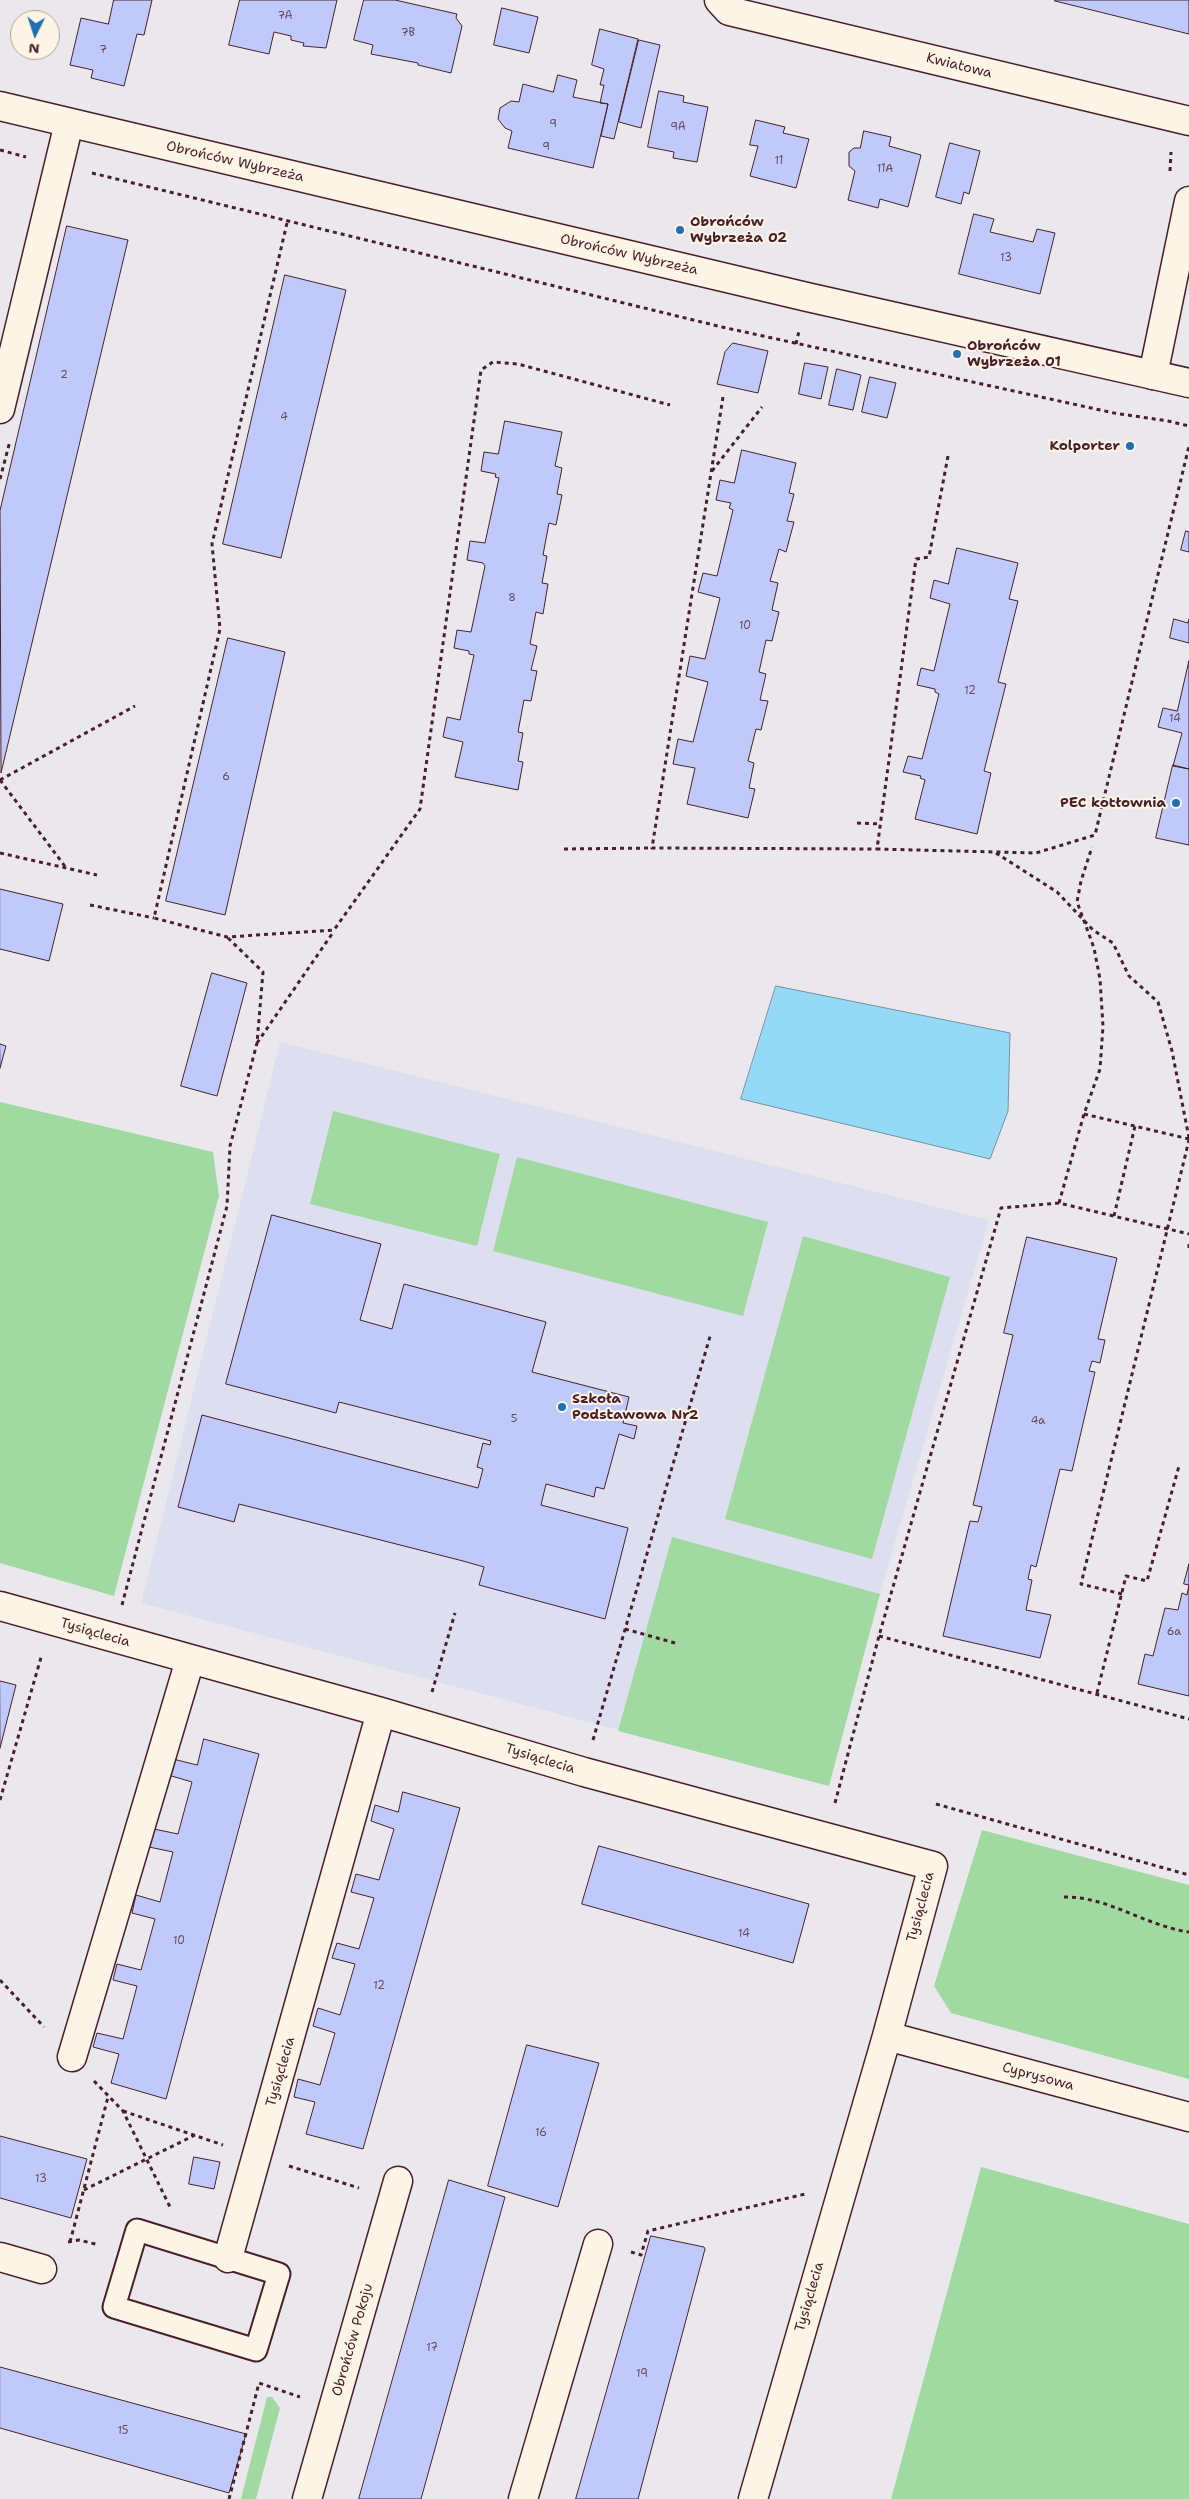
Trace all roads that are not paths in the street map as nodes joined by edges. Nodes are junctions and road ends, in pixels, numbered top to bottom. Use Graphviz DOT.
graph roads {
  1 [pos="724,5"];
  2 [pos="0,106"];
  3 [pos="1189,121"];
  4 [pos="69,123"];
  5 [pos="1189,201"];
  6 [pos="1153,374"];
  7 [pos="1189,384"];
  8 [pos="6,421"];
  9 [pos="0,1606"];
  10 [pos="190,1660"];
  11 [pos="381,1712"];
  12 [pos="887,2036"];
  13 [pos="72,2057"];
  14 [pos="1189,2117"];
  15 [pos="398,2181"];
  16 [pos="598,2244"];
  17 [pos="0,2257"];
  18 [pos="228,2258"];
  19 [pos="42,2269"];
  20 [pos="307,2499"];
  21 [pos="523,2499"];
  22 [pos="752,2499"];
  1 -- 3 [label="street, Kwiatowa"];
  2 -- 4 [label="street, Obrońców Wybrzeża"];
  4 -- 6 [label="street, Obrońców Wybrzeża"];
  4 -- 8 [label="street"];
  5 -- 6 [label="street"];
  6 -- 7 [label="street, Obrońców Wybrzeża"];
  9 -- 10 [label="street, Tysiąclecia"];
  10 -- 11 [label="street, Tysiąclecia"];
  10 -- 13 [label="street"];
  11 -- 12 [label="street, Tysiąclecia"];
  11 -- 18 [label="street, Tysiąclecia"];
  12 -- 14 [label="street, Cyprysowa"];
  12 -- 22 [label="street, Tysiąclecia"];
  15 -- 20 [label="street, Obrońców Pokoju"];
  16 -- 21 [label="street"];
  17 -- 19 [label="street"];
  18 -- 18 [label="lane"];
}
